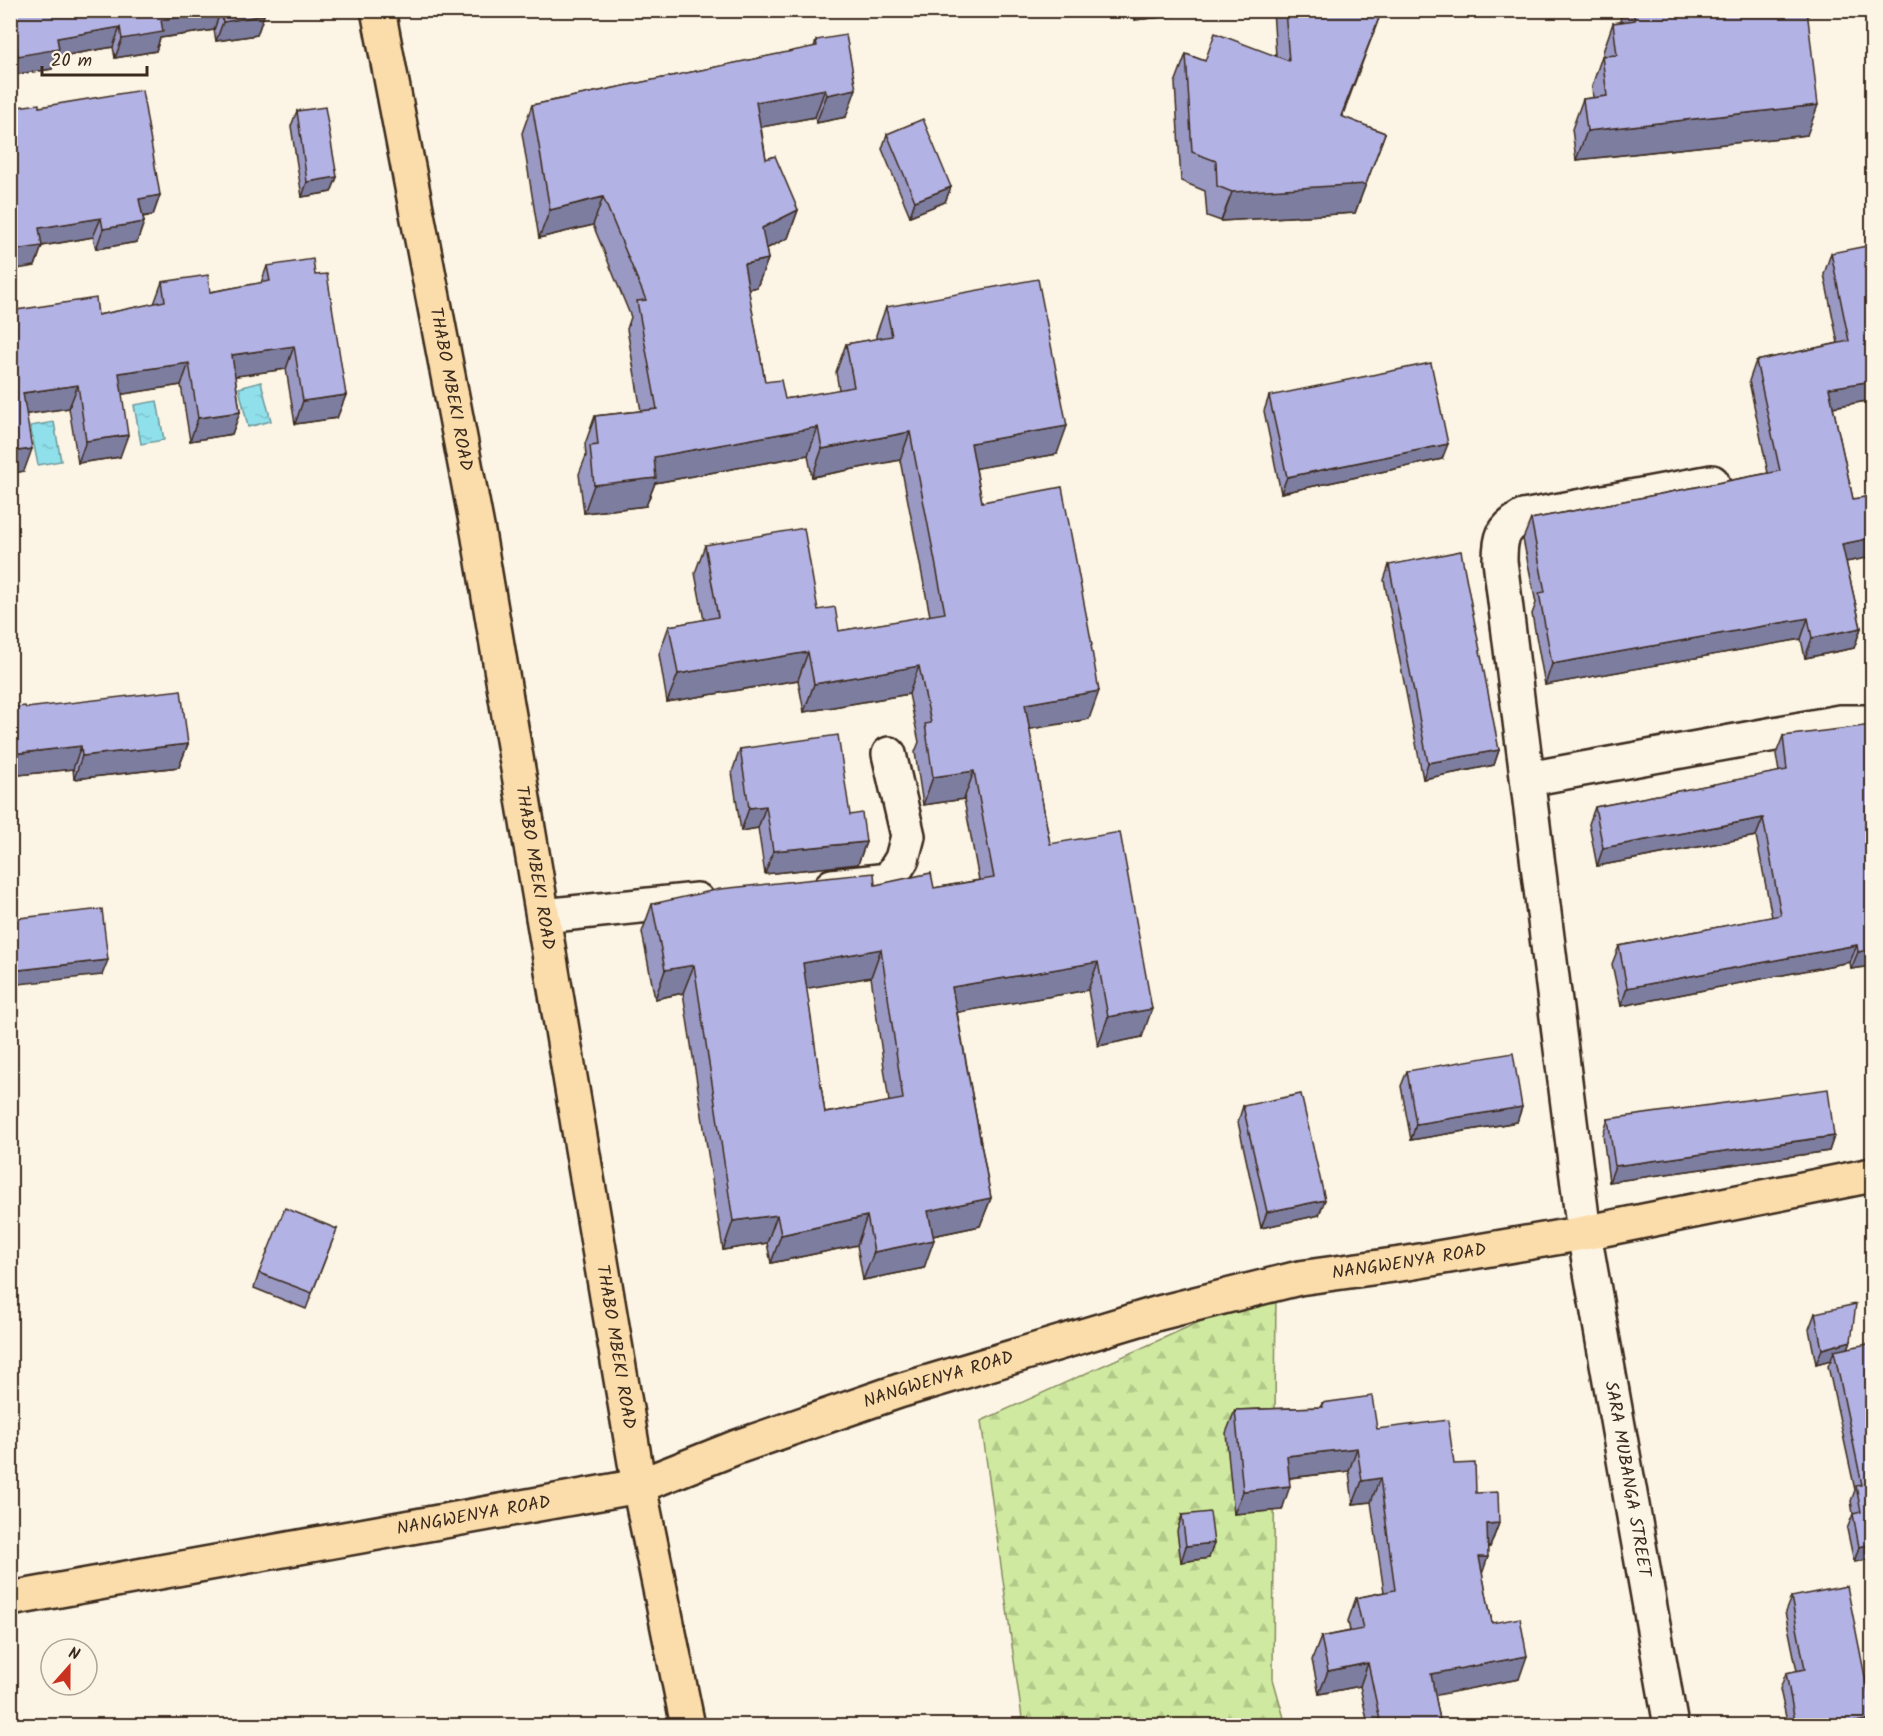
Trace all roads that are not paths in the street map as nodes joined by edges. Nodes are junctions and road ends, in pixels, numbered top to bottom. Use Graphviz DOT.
graph roads {
  1 [pos="378,10"];
  2 [pos="1712,482"];
  3 [pos="1872,722"];
  4 [pos="889,754"];
  5 [pos="1528,779"];
  6 [pos="806,889"];
  7 [pos="722,898"];
  8 [pos="543,916"];
  9 [pos="1872,1175"];
  10 [pos="1584,1233"];
  11 [pos="639,1486"];
  12 [pos="10,1599"];
  13 [pos="688,1725"];
  14 [pos="1671,1725"];
  1 -- 8 [label="main road, THABO MBEKI ROAD"];
  2 -- 5 [label="street, SARA MUBANGA STREET"];
  3 -- 5 [label="street"];
  4 -- 6 [label="street"];
  5 -- 10 [label="street, SARA MUBANGA STREET"];
  7 -- 8 [label="street"];
  8 -- 11 [label="main road, THABO MBEKI ROAD"];
  9 -- 10 [label="main road, NANGWENYA ROAD"];
  10 -- 11 [label="main road, NANGWENYA ROAD"];
  10 -- 14 [label="street, SARA MUBANGA STREET"];
  11 -- 12 [label="main road, NANGWENYA ROAD"];
  11 -- 13 [label="main road, THABO MBEKI ROAD"];
}
